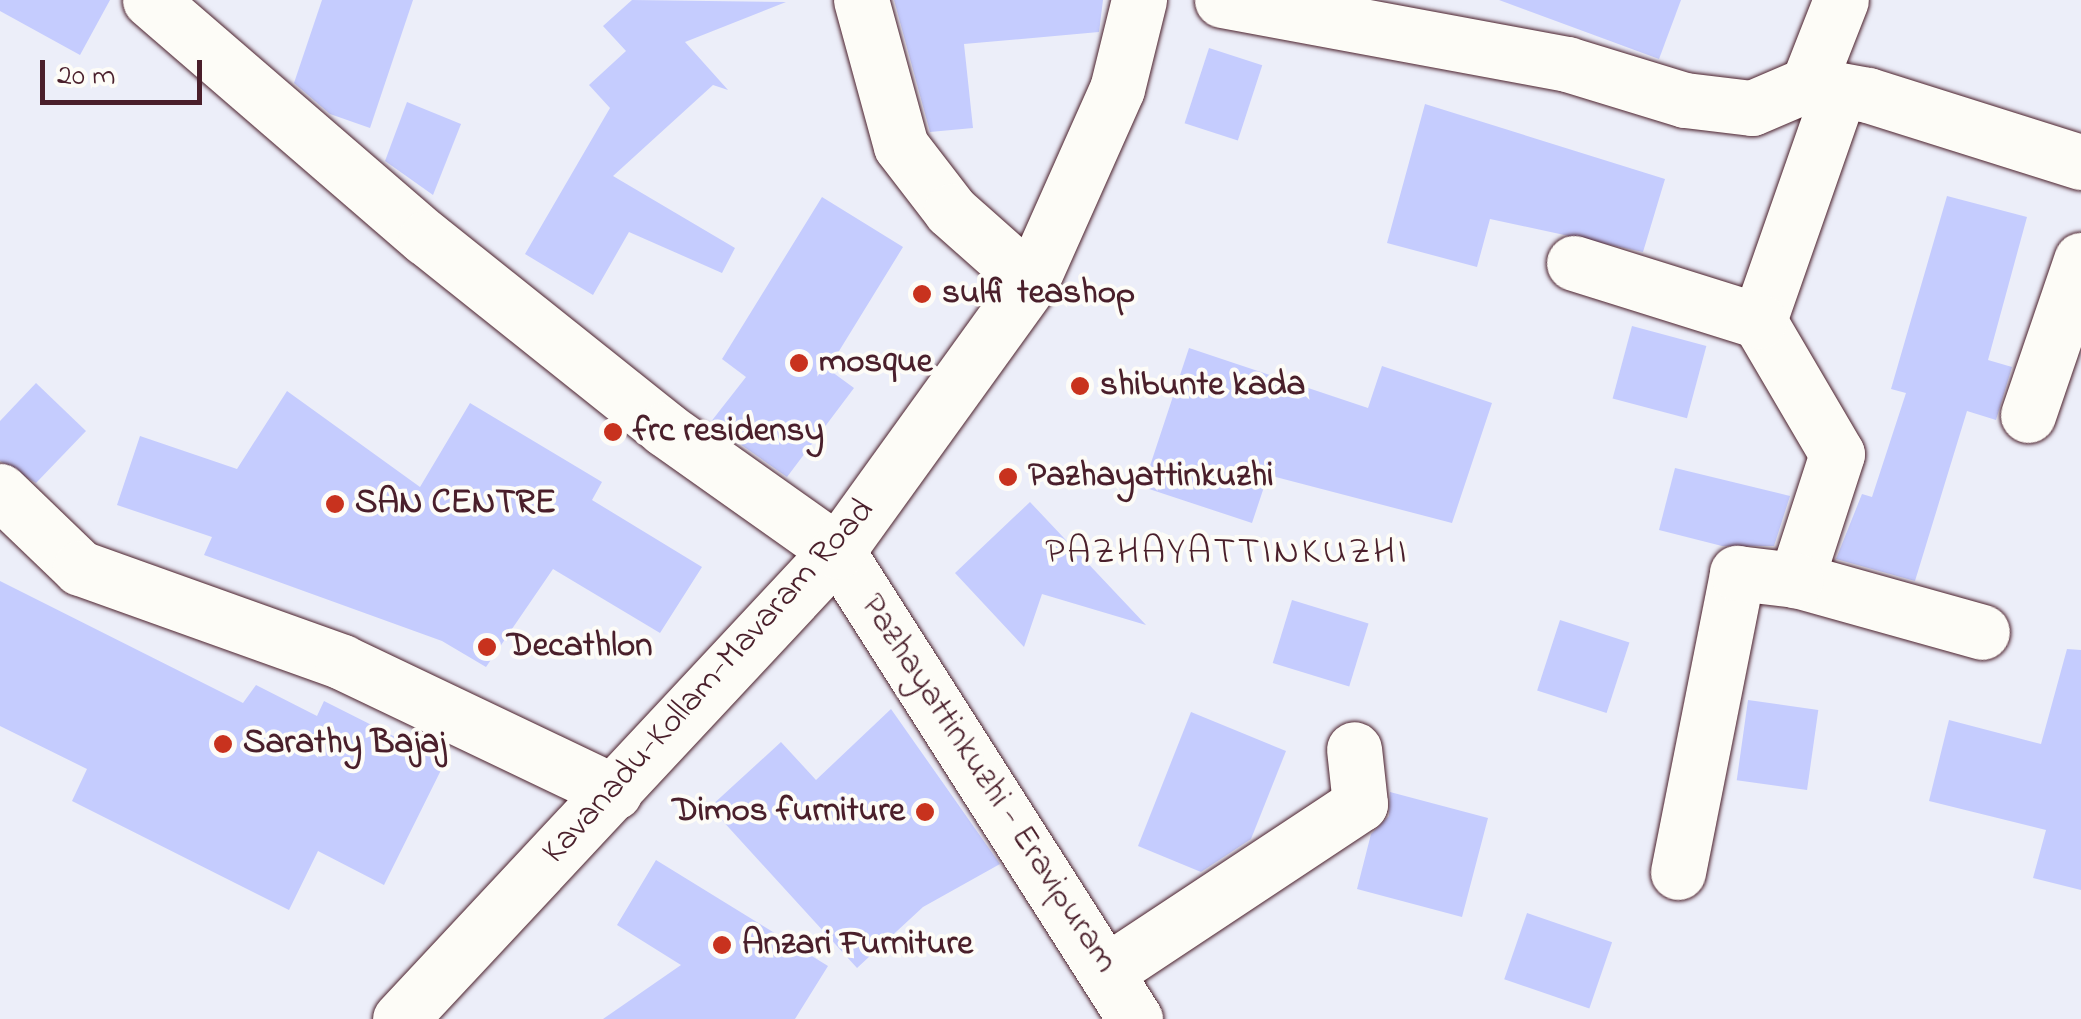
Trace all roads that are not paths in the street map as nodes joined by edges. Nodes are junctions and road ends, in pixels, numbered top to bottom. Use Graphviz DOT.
graph roads {
  1 [pos="150,0"];
  2 [pos="861,0"];
  3 [pos="1138,0"];
  4 [pos="1222,0"];
  5 [pos="1842,0"];
  6 [pos="1823,88"];
  7 [pos="2081,162"];
  8 [pos="2081,260"];
  9 [pos="1574,263"];
  10 [pos="1031,282"];
  11 [pos="1760,320"];
  12 [pos="2028,415"];
  13 [pos="0,490"];
  14 [pos="837,550"];
  15 [pos="1796,580"];
  16 [pos="1982,632"];
  17 [pos="1354,749"];
  18 [pos="615,792"];
  19 [pos="1678,872"];
  20 [pos="1109,970"];
  21 [pos="400,1019"];
  22 [pos="1136,1019"];
  1 -- 14 [label="street"];
  2 -- 10 [label="street"];
  3 -- 10 [label="street, Kavanadu-Kollam-Mavaram Road"];
  4 -- 6 [label="street"];
  5 -- 6 [label="street"];
  6 -- 7 [label="street"];
  6 -- 11 [label="street"];
  8 -- 12 [label="street"];
  9 -- 11 [label="street"];
  10 -- 14 [label="street, Kavanadu-Kollam-Mavaram Road"];
  11 -- 15 [label="street"];
  13 -- 18 [label="street"];
  14 -- 18 [label="street, Kavanadu-Kollam-Mavaram Road"];
  14 -- 20 [label="street, Pazhayattinkuzhi - Eravipuram"];
  15 -- 16 [label="street"];
  15 -- 19 [label="street"];
  17 -- 20 [label="street"];
  18 -- 21 [label="street, Kavanadu-Kollam-Mavaram Road"];
  20 -- 22 [label="street, Pazhayattinkuzhi - Eravipuram"];
}
